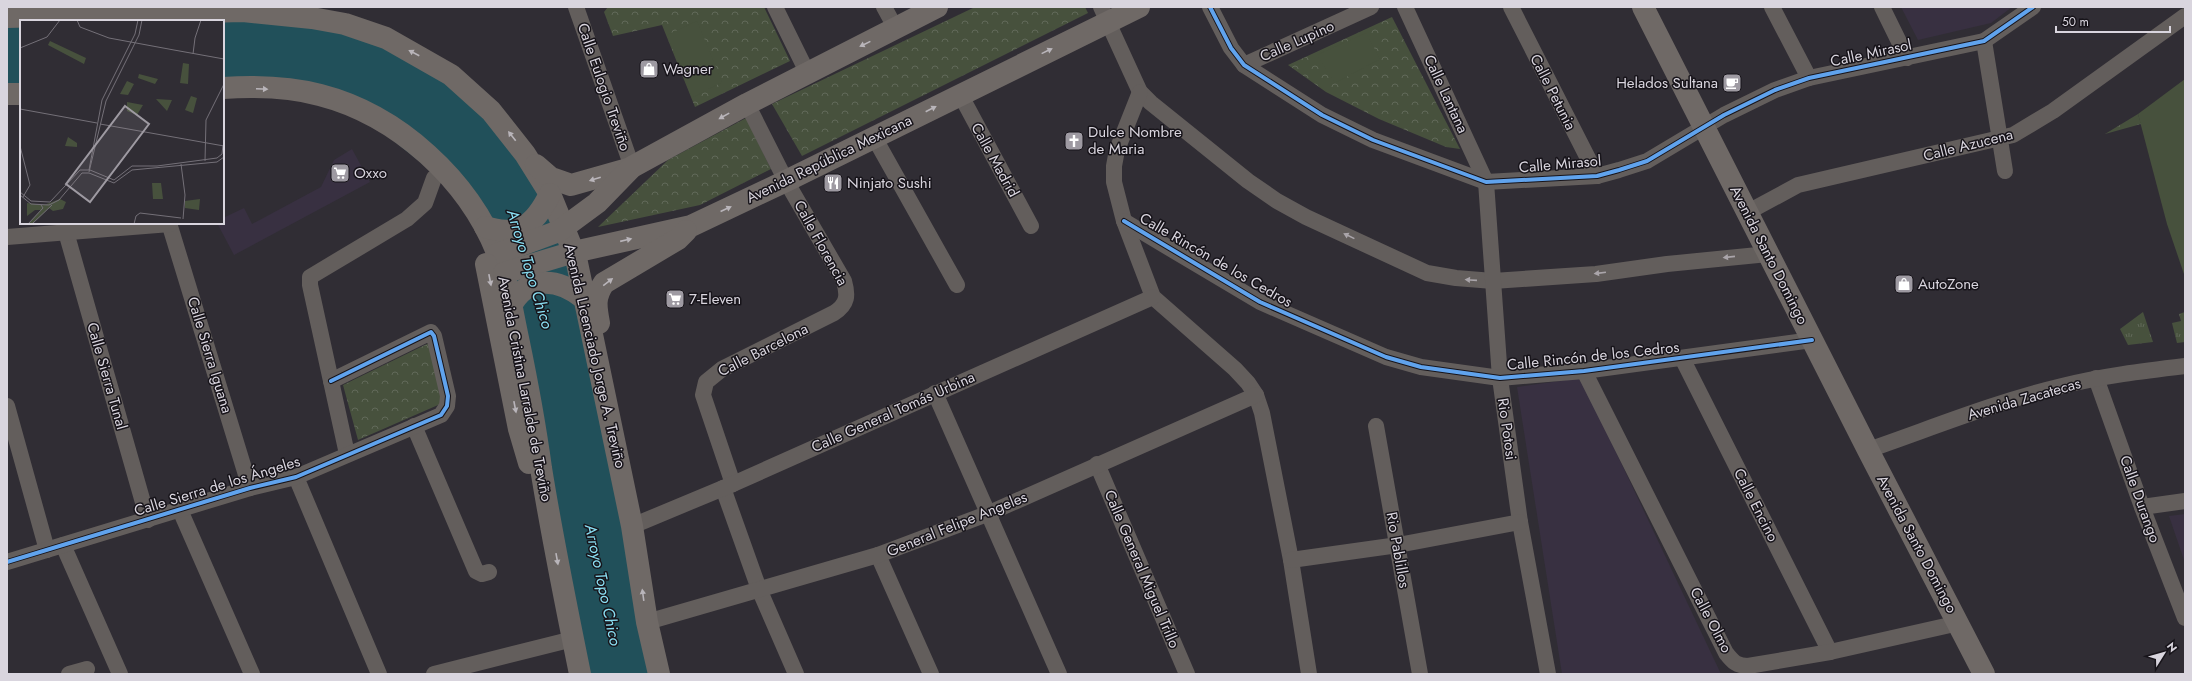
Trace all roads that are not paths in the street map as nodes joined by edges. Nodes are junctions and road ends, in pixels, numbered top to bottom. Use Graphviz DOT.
graph roads {
  1 [pos="576,7"];
  2 [pos="775,7"];
  3 [pos="884,7"];
  4 [pos="937,7"];
  5 [pos="1139,7"];
  6 [pos="1210,7"];
  7 [pos="1371,7"];
  8 [pos="1405,7"];
  9 [pos="1510,7"];
  10 [pos="1643,7"];
  11 [pos="1772,7"];
  12 [pos="1882,7"];
  13 [pos="2033,7"];
  14 [pos="1104,14"];
  15 [pos="2185,16"];
  16 [pos="7,17"];
  17 [pos="896,29"];
  18 [pos="1984,41"];
  19 [pos="1907,58"];
  20 [pos="1244,65"];
  21 [pos="807,72"];
  22 [pos="1809,78"];
  23 [pos="224,88"];
  24 [pos="1140,92"];
  25 [pos="7,94"];
  26 [pos="20,94"];
  27 [pos="960,94"];
  28 [pos="747,104"];
  29 [pos="370,115"];
  30 [pos="1703,127"];
  31 [pos="874,137"];
  32 [pos="1999,139"];
  33 [pos="526,154"];
  34 [pos="632,167"];
  35 [pos="2005,171"];
  36 [pos="1597,176"];
  37 [pos="434,178"];
  38 [pos="786,181"];
  39 [pos="1486,182"];
  40 [pos="545,203"];
  41 [pos="1748,212"];
  42 [pos="1124,221"];
  43 [pos="170,224"];
  44 [pos="691,226"];
  45 [pos="1031,226"];
  46 [pos="490,229"];
  47 [pos="558,230"];
  48 [pos="66,232"];
  49 [pos="7,237"];
  50 [pos="567,254"];
  51 [pos="1768,254"];
  52 [pos="505,262"];
  53 [pos="1493,281"];
  54 [pos="957,285"];
  55 [pos="578,294"];
  56 [pos="1153,297"];
  57 [pos="847,298"];
  58 [pos="514,302"];
  59 [pos="1812,340"];
  60 [pos="597,357"];
  61 [pos="1682,358"];
  62 [pos="2185,366"];
  63 [pos="1584,371"];
  64 [pos="1500,378"];
  65 [pos="2096,378"];
  66 [pos="331,381"];
  67 [pos="935,394"];
  68 [pos="1256,395"];
  69 [pos="7,406"];
  70 [pos="414,426"];
  71 [pos="1376,426"];
  72 [pos="1868,450"];
  73 [pos="347,454"];
  74 [pos="1097,464"];
  75 [pos="296,477"];
  76 [pos="728,486"];
  77 [pos="250,488"];
  78 [pos="2185,501"];
  79 [pos="2142,507"];
  80 [pos="180,510"];
  81 [pos="987,514"];
  82 [pos="148,520"];
  83 [pos="550,521"];
  84 [pos="1520,522"];
  85 [pos="632,526"];
  86 [pos="1398,544"];
  87 [pos="63,545"];
  88 [pos="47,550"];
  89 [pos="878,555"];
  90 [pos="1291,560"];
  91 [pos="7,562"];
  92 [pos="482,572"];
  93 [pos="759,589"];
  94 [pos="2185,618"];
  95 [pos="647,622"];
  96 [pos="1959,623"];
  97 [pos="573,640"];
  98 [pos="1830,652"];
  99 [pos="120,674"];
  100 [pos="252,674"];
  101 [pos="379,674"];
  102 [pos="434,674"];
  103 [pos="580,674"];
  104 [pos="659,674"];
  105 [pos="796,674"];
  106 [pos="931,674"];
  107 [pos="1059,674"];
  108 [pos="1187,674"];
  109 [pos="1309,674"];
  110 [pos="1420,674"];
  111 [pos="1548,674"];
  112 [pos="1984,674"];
  1 -- 34 [label="street, Calle Eulogio Treviño"];
  2 -- 21 [label="street"];
  3 -- 17 [label="street"];
  4 -- 17 [label="main road"];
  5 -- 14 [label="main road, Avenida República Mexicana"];
  6 -- 20 [label="street, Calle Mirasol"];
  7 -- 20 [label="street, Calle Lupino"];
  8 -- 39 [label="street, Calle Lantana"];
  9 -- 36 [label="street, Calle Petunia"];
  10 -- 30 [label="main road, Avenida Santo Domingo"];
  11 -- 22 [label="street"];
  12 -- 19 [label="street"];
  13 -- 18 [label="street, Calle Mirasol"];
  14 -- 24 [label="street"];
  27 -- 14 [label="main road, Avenida República Mexicana, one-way"];
  15 -- 32 [label="street, Calle Azucena"];
  33 -- 16 [label="main road, Avenida Licenciado Jorge A. Treviño, one-way"];
  17 -- 21 [label="main road, one-way"];
  18 -- 19 [label="street, Calle Mirasol"];
  18 -- 32 [label="street"];
  19 -- 22 [label="street, Calle Mirasol"];
  20 -- 39 [label="street, Calle Mirasol"];
  21 -- 28 [label="main road"];
  22 -- 30 [label="street, Calle Mirasol"];
  23 -- 29 [label="main road, Avenida Cristina Larralde de Treviño, one-way"];
  24 -- 42 [label="street"];
  53 -- 24 [label="street, one-way"];
  25 -- 26 [label="main road"];
  31 -- 27 [label="main road, Avenida República Mexicana, one-way"];
  27 -- 45 [label="street, Calle Madrid"];
  28 -- 34 [label="main road, one-way"];
  28 -- 38 [label="street, Calle Florencia"];
  29 -- 37 [label="main road"];
  29 -- 46 [label="main road, Avenida Cristina Larralde de Treviño"];
  30 -- 36 [label="street, Calle Mirasol"];
  30 -- 41 [label="main road, Avenida Santo Domingo"];
  31 -- 38 [label="main road, Avenida República Mexicana"];
  31 -- 54 [label="street"];
  32 -- 35 [label="street"];
  32 -- 41 [label="street, Calle Azucena"];
  34 -- 33 [label="main road, one-way"];
  33 -- 40 [label="main road, Avenida Licenciado Jorge A. Treviño"];
  34 -- 47 [label="main road"];
  36 -- 39 [label="street, Calle Mirasol"];
  37 -- 66 [label="street"];
  37 -- 83 [label="main road, one-way"];
  44 -- 38 [label="main road, Avenida República Mexicana, one-way"];
  38 -- 57 [label="street, Calle Florencia"];
  39 -- 53 [label="street, Rio Potosi"];
  40 -- 46 [label="main road"];
  40 -- 47 [label="main road, Avenida Licenciado Jorge A. Treviño"];
  41 -- 51 [label="main road, Avenida Santo Domingo"];
  42 -- 56 [label="street"];
  42 -- 64 [label="street, Calle Rincón de los Cedros"];
  43 -- 48 [label="street"];
  43 -- 77 [label="street, Calle Sierra Iguana"];
  50 -- 44 [label="main road, Avenida República Mexicana, one-way"];
  60 -- 44 [label="main road, one-way"];
  46 -- 52 [label="main road, Avenida Cristina Larralde de Treviño"];
  47 -- 50 [label="main road, Avenida Licenciado Jorge A. Treviño"];
  47 -- 52 [label="main road"];
  48 -- 49 [label="street"];
  48 -- 82 [label="street, Calle Sierra Tunal"];
  50 -- 52 [label="main road, Avenida República Mexicana"];
  50 -- 55 [label="main road, Avenida Licenciado Jorge A. Treviño"];
  51 -- 53 [label="street, one-way"];
  51 -- 59 [label="main road, Avenida Santo Domingo"];
  52 -- 58 [label="main road, Avenida Cristina Larralde de Treviño"];
  53 -- 64 [label="street, Rio Potosi"];
  55 -- 58 [label="main road"];
  55 -- 60 [label="main road, Avenida Licenciado Jorge A. Treviño"];
  56 -- 67 [label="street, Calle General Tomás Urbina"];
  56 -- 68 [label="street"];
  57 -- 76 [label="street, Calle Barcelona"];
  58 -- 83 [label="main road, Avenida Cristina Larralde de Treviño"];
  59 -- 61 [label="street, Calle Rincón de los Cedros"];
  59 -- 72 [label="main road, Avenida Santo Domingo"];
  60 -- 85 [label="main road, Avenida Licenciado Jorge A. Treviño"];
  61 -- 63 [label="street, Calle Rincón de los Cedros"];
  61 -- 98 [label="street, Calle Encino"];
  62 -- 65 [label="street, Avenida Zacatecas"];
  63 -- 64 [label="street, Calle Rincón de los Cedros"];
  63 -- 98 [label="street, Calle Olmo"];
  64 -- 84 [label="street, Rio Potosi"];
  65 -- 72 [label="street, Avenida Zacatecas"];
  65 -- 79 [label="street, Calle Durango"];
  66 -- 70 [label="street, Calle Sierra de los Ángeles"];
  66 -- 73 [label="street"];
  67 -- 76 [label="street, Calle General Tomás Urbina"];
  67 -- 81 [label="street"];
  68 -- 74 [label="street, General Felipe Angeles"];
  68 -- 90 [label="street"];
  69 -- 88 [label="street"];
  70 -- 73 [label="street, Calle Sierra de los Ángeles"];
  70 -- 92 [label="street"];
  71 -- 86 [label="street, Rio Pablillos"];
  72 -- 96 [label="main road, Avenida Santo Domingo"];
  73 -- 75 [label="street, Calle Sierra de los Ángeles"];
  74 -- 81 [label="street, General Felipe Angeles"];
  74 -- 108 [label="street, Calle General Miguel Trillo"];
  75 -- 77 [label="street, Calle Sierra de los Ángeles"];
  75 -- 101 [label="street"];
  76 -- 85 [label="street, Calle General Tomás Urbina"];
  76 -- 93 [label="street, Calle Barcelona"];
  77 -- 80 [label="street, Calle Sierra de los Ángeles"];
  78 -- 79 [label="street"];
  79 -- 94 [label="street, Calle Durango"];
  80 -- 82 [label="street, Calle Sierra de los Ángeles"];
  80 -- 100 [label="street"];
  81 -- 89 [label="street, General Felipe Angeles"];
  81 -- 107 [label="street"];
  82 -- 87 [label="street, Calle Sierra de los Ángeles"];
  83 -- 97 [label="main road, Avenida Cristina Larralde de Treviño, one-way"];
  84 -- 86 [label="street"];
  84 -- 111 [label="street, Rio Potosi"];
  95 -- 85 [label="main road, Avenida Licenciado Jorge A. Treviño, one-way"];
  86 -- 90 [label="street"];
  86 -- 110 [label="street, Rio Pablillos"];
  87 -- 88 [label="street, Calle Sierra de los Ángeles"];
  87 -- 99 [label="street"];
  88 -- 91 [label="street, Calle Sierra de los Ángeles"];
  89 -- 93 [label="street, General Felipe Angeles"];
  89 -- 106 [label="street"];
  90 -- 109 [label="street"];
  93 -- 95 [label="street, General Felipe Angeles"];
  93 -- 105 [label="street, Calle Barcelona"];
  95 -- 104 [label="main road, Avenida Licenciado Jorge A. Treviño"];
  96 -- 98 [label="street, Calle Olmo"];
  96 -- 112 [label="main road, Avenida Santo Domingo"];
  97 -- 102 [label="street"];
  97 -- 103 [label="main road, Avenida Cristina Larralde de Treviño"];
}
